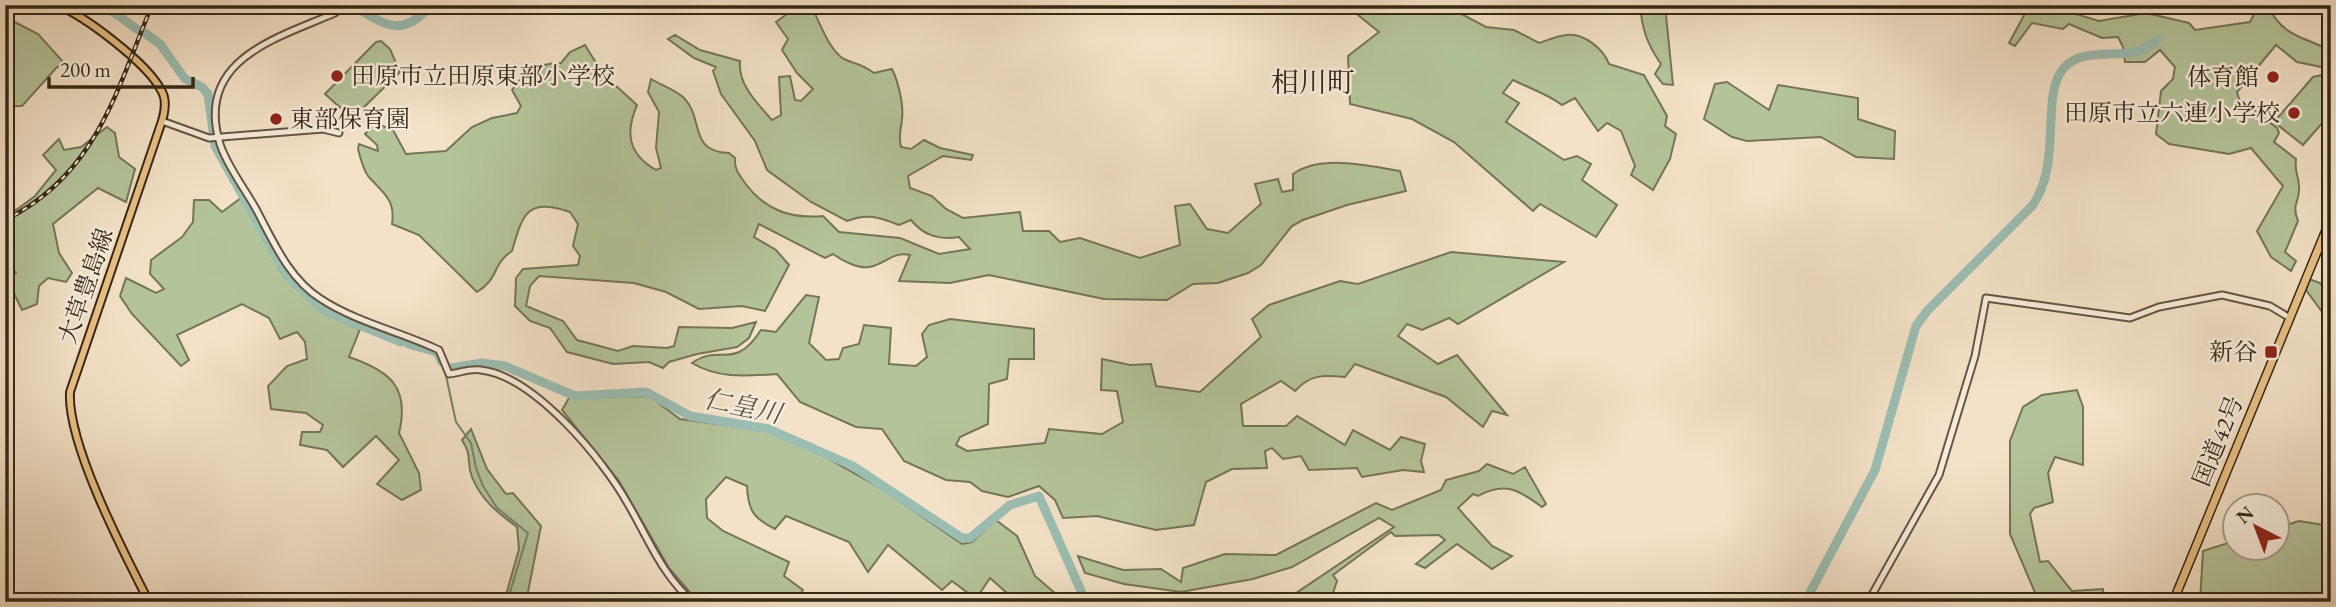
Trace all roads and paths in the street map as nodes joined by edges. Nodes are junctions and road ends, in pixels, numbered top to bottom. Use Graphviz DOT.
graph roads {
  1 [pos="57,5"];
  2 [pos="344,5"];
  3 [pos="74,8"];
  4 [pos="162,121"];
  5 [pos="339,133"];
  6 [pos="220,138"];
  7 [pos="2331,218"];
  8 [pos="2290,318"];
  9 [pos="149,602"];
  10 [pos="693,602"];
  11 [pos="1868,602"];
  12 [pos="2173,602"];
  1 -- 3 [label="main road, 大草豊島線"];
  2 -- 6 [label="street"];
  3 -- 4 [label="main road, 大草豊島線"];
  4 -- 6 [label="street"];
  4 -- 9 [label="main road, 大草豊島線"];
  5 -- 6 [label="street"];
  6 -- 10 [label="street"];
  7 -- 8 [label="highway, 国道42号"];
  8 -- 11 [label="street"];
  8 -- 12 [label="highway, 国道42号"];
}
